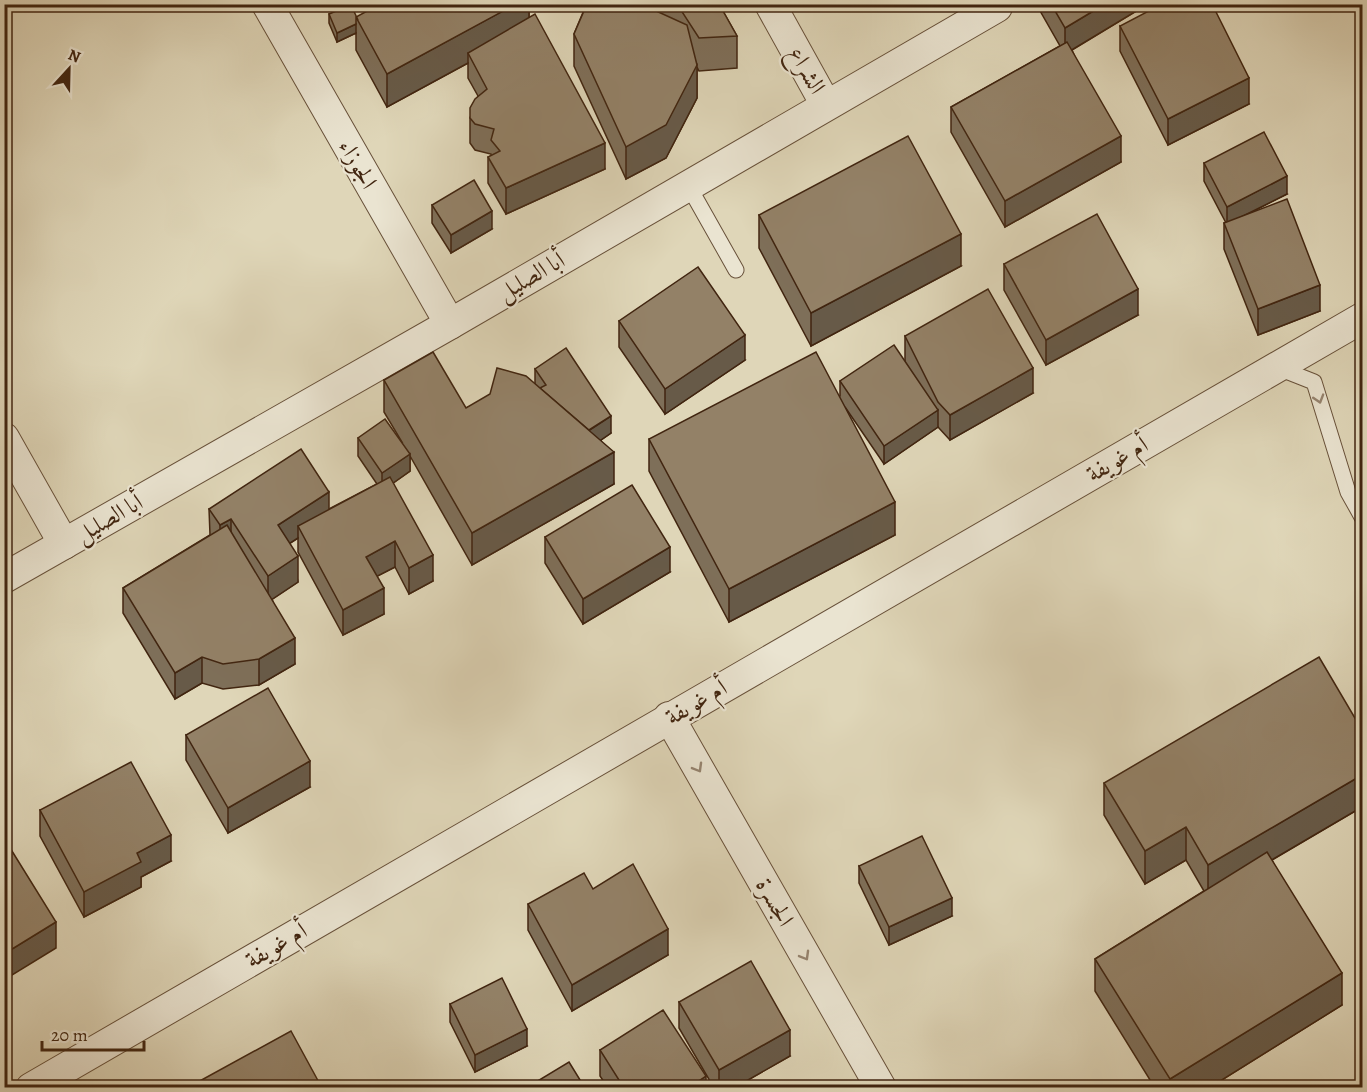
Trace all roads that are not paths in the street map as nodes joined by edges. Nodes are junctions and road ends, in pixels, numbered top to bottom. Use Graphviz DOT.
graph roads {
  1 [pos="267,4"];
  2 [pos="770,4"];
  3 [pos="997,7"];
  4 [pos="826,105"];
  5 [pos="688,185"];
  6 [pos="736,270"];
  7 [pos="1362,318"];
  8 [pos="450,324"];
  9 [pos="1276,368"];
  10 [pos="4,438"];
  11 [pos="1362,483"];
  12 [pos="1348,492"];
  13 [pos="1362,517"];
  14 [pos="64,544"];
  15 [pos="4,578"];
  16 [pos="669,717"];
  17 [pos="875,1085"];
  18 [pos="31,1088"];
  1 -- 8 [label="street, الجوزاء"];
  2 -- 4 [label="street, الشراع"];
  3 -- 4 [label="street, أبا الصليل"];
  4 -- 5 [label="street, أبا الصليل"];
  5 -- 6 [label="lane"];
  5 -- 8 [label="street, أبا الصليل"];
  7 -- 9 [label="street, أم غويفة"];
  8 -- 14 [label="street, أبا الصليل"];
  9 -- 12 [label="lane, one-way"];
  9 -- 16 [label="street, أم غويفة"];
  10 -- 14 [label="street, أبا الصليل"];
  11 -- 12 [label="lane"];
  12 -- 13 [label="lane"];
  14 -- 15 [label="street, أبا الصليل"];
  16 -- 17 [label="street, الجسرة, one-way"];
  16 -- 18 [label="street, أم غويفة"];
}
